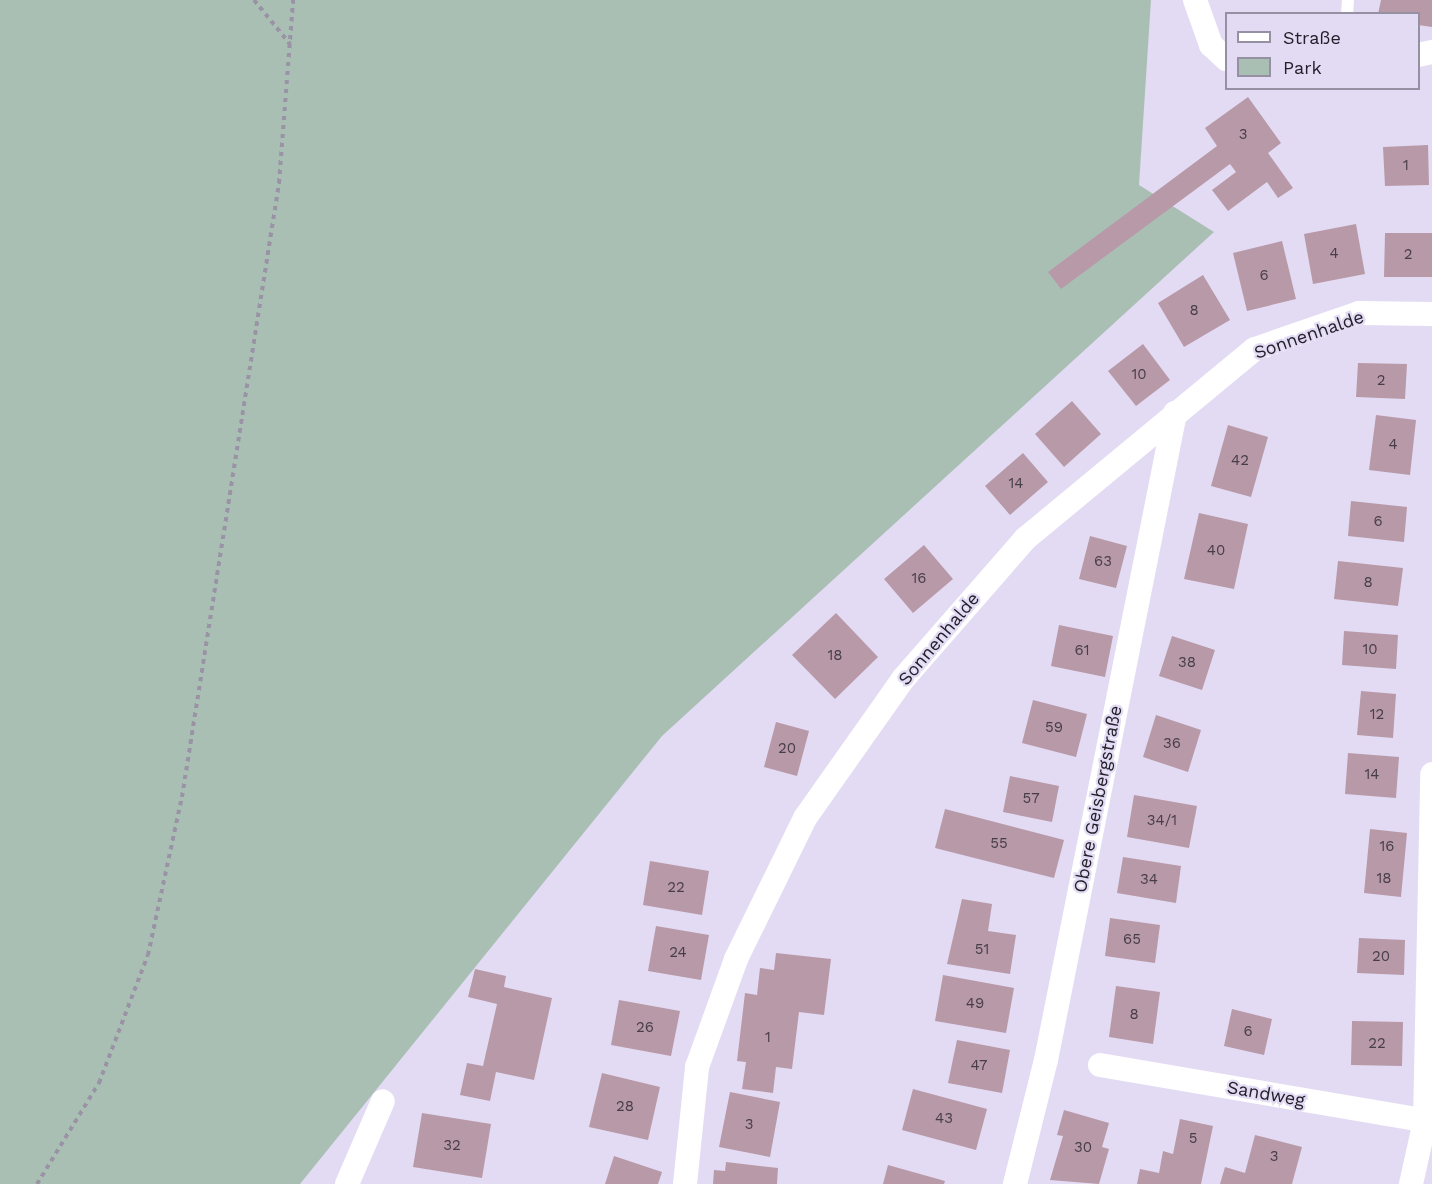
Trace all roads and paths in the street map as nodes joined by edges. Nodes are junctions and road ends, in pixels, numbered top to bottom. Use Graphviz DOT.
graph roads {
  1 [pos="254,0"];
  2 [pos="293,0"];
  3 [pos="1195,0"];
  4 [pos="290,45"];
  5 [pos="1225,57"];
  6 [pos="1432,314"];
  7 [pos="1175,413"];
  8 [pos="1432,774"];
  9 [pos="1100,1065"];
  10 [pos="383,1101"];
  11 [pos="1428,1121"];
  12 [pos="37,1184"];
  13 [pos="347,1184"];
  14 [pos="685,1184"];
  15 [pos="1015,1184"];
  16 [pos="1411,1184"];
  1 -- 4 [label="path"];
  2 -- 4 [label="path"];
  3 -- 5 [label="street"];
  4 -- 12 [label="path"];
  6 -- 7 [label="street, Sonnenhalde"];
  7 -- 14 [label="street, Sonnenhalde"];
  7 -- 15 [label="street, Obere Geisbergstraße"];
  8 -- 11 [label="street"];
  9 -- 11 [label="street, Sandweg"];
  10 -- 13 [label="street"];
  11 -- 16 [label="street"];
}
